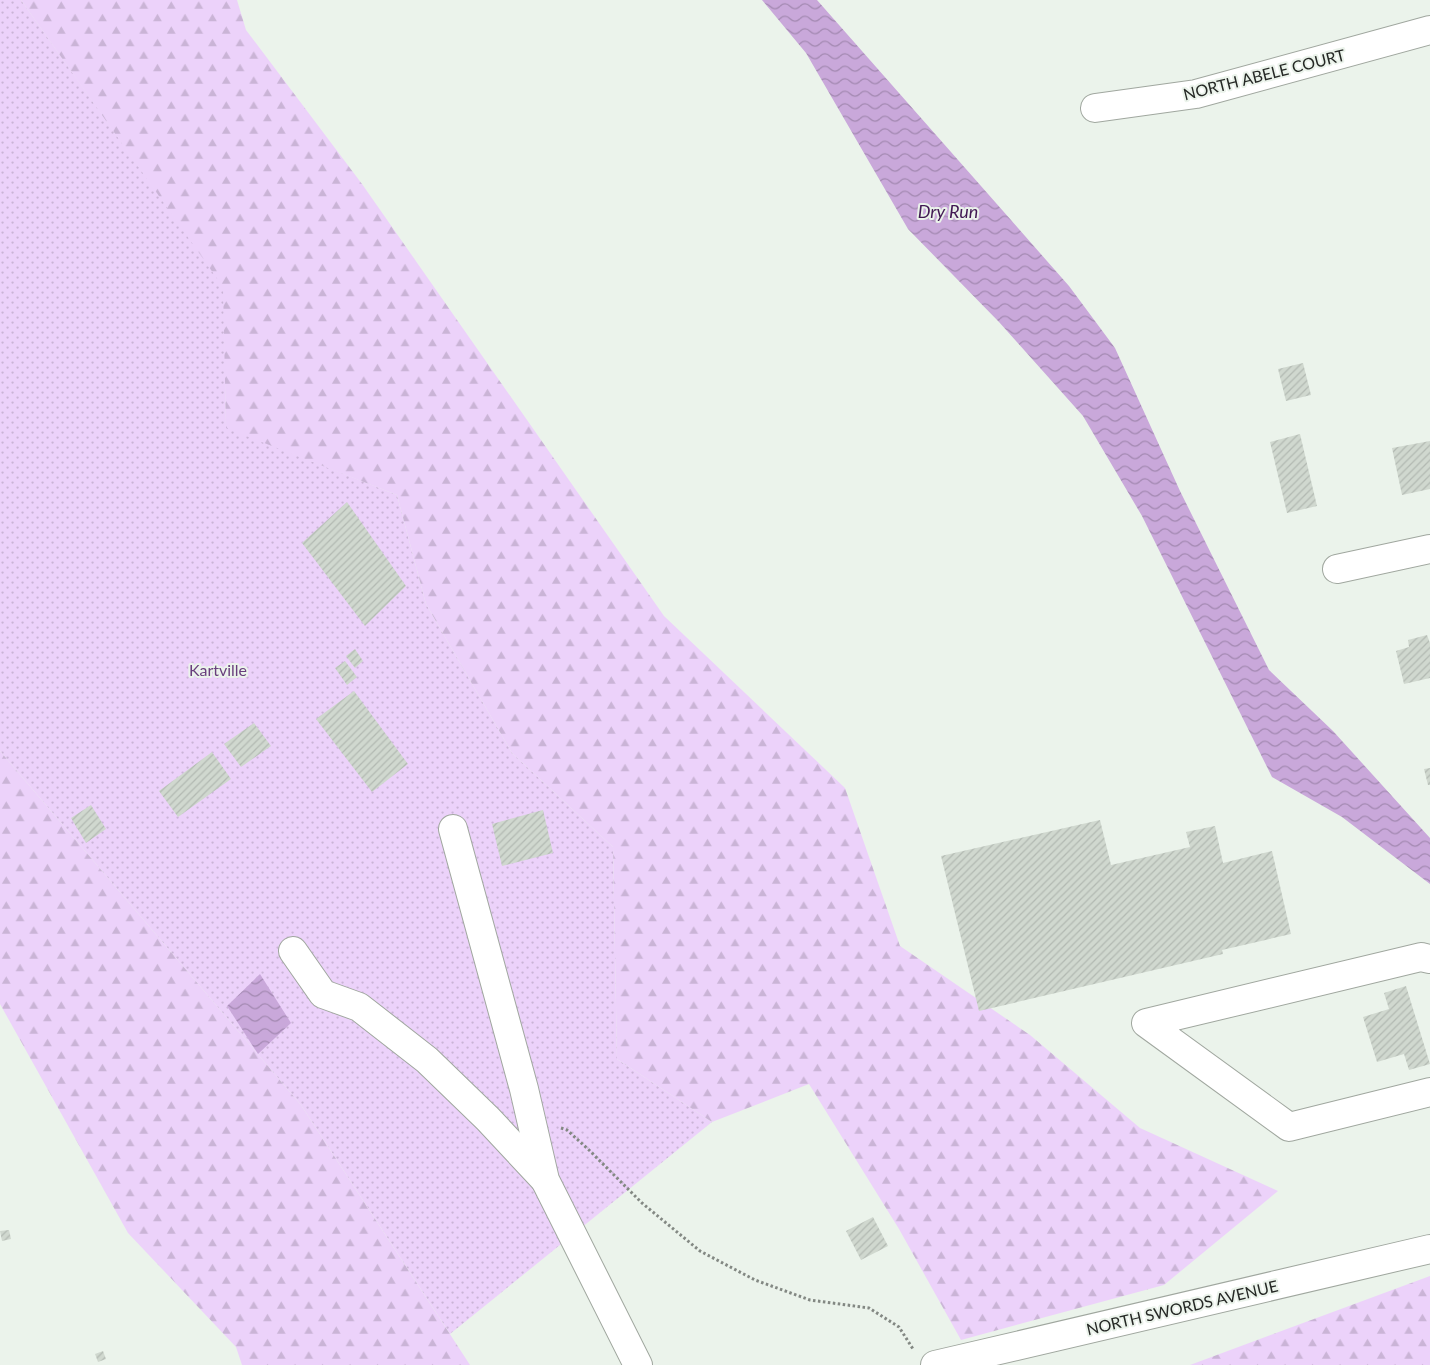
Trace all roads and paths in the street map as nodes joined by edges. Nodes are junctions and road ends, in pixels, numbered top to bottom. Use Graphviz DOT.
graph roads {
  1 [pos="1430,30"];
  2 [pos="1095,108"];
  3 [pos="1430,549"];
  4 [pos="1337,569"];
  5 [pos="453,829"];
  6 [pos="293,951"];
  7 [pos="1430,959"];
  8 [pos="1430,1092"];
  9 [pos="532,1121"];
  10 [pos="545,1180"];
  11 [pos="1430,1250"];
  12 [pos="926,1361"];
  13 [pos="638,1365"];
  1 -- 2 [label="street, NORTH ABELE COURT"];
  3 -- 4 [label="street"];
  5 -- 9 [label="street"];
  6 -- 10 [label="street"];
  7 -- 8 [label="street"];
  9 -- 10 [label="street"];
  9 -- 12 [label="path"];
  10 -- 13 [label="street"];
  11 -- 12 [label="street, NORTH SWORDS AVENUE"];
}
